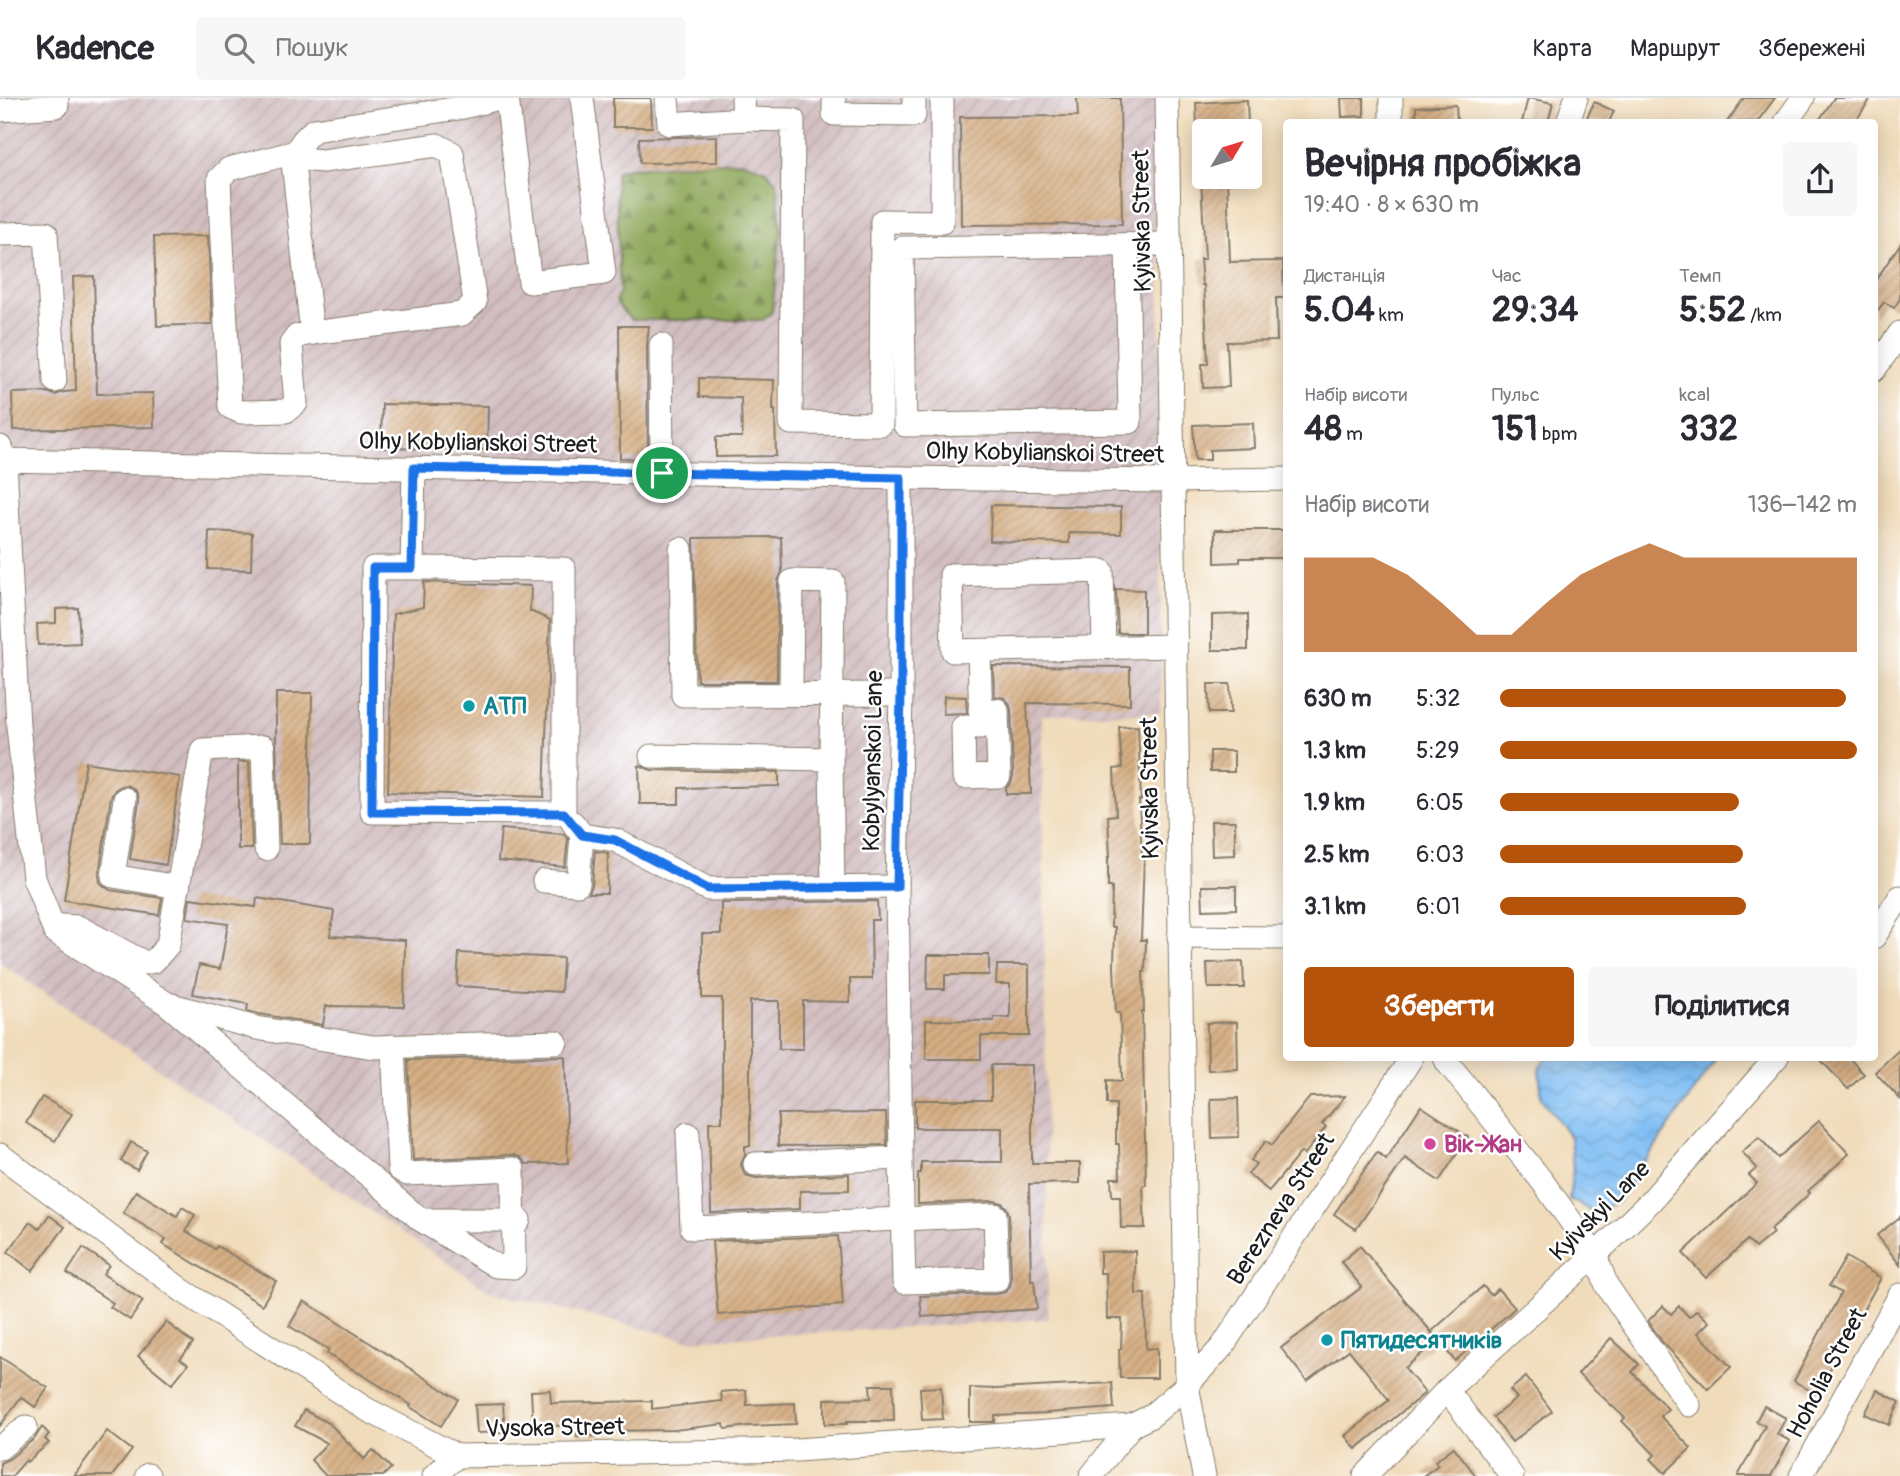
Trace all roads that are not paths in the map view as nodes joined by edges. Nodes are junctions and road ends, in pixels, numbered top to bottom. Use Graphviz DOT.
graph roads {
  1 [pos="57,98"];
  2 [pos="499,98"];
  3 [pos="507,98"];
  4 [pos="583,98"];
  5 [pos="667,98"];
  6 [pos="834,98"];
  7 [pos="914,98"];
  8 [pos="942,98"];
  9 [pos="1167,98"];
  10 [pos="1391,98"];
  11 [pos="1576,98"];
  12 [pos="1802,98"];
  13 [pos="743,109"];
  14 [pos="0,110"];
  15 [pos="1391,119"];
  16 [pos="1569,119"];
  17 [pos="1788,119"];
  18 [pos="296,152"];
  19 [pos="0,234"];
  20 [pos="1168,244"];
  21 [pos="1127,245"];
  22 [pos="312,332"];
  23 [pos="1900,333"];
  24 [pos="661,345"];
  25 [pos="1878,364"];
  26 [pos="55,381"];
  27 [pos="2,456"];
  28 [pos="414,468"];
  29 [pos="662,473"];
  30 [pos="901,478"];
  31 [pos="1283,479"];
  32 [pos="1172,481"];
  33 [pos="681,549"];
  34 [pos="412,568"];
  35 [pos="1174,646"];
  36 [pos="1104,648"];
  37 [pos="979,651"];
  38 [pos="791,694"];
  39 [pos="832,694"];
  40 [pos="901,694"];
  41 [pos="980,710"];
  42 [pos="650,755"];
  43 [pos="831,759"];
  44 [pos="125,799"];
  45 [pos="564,813"];
  46 [pos="582,835"];
  47 [pos="267,849"];
  48 [pos="544,881"];
  49 [pos="178,887"];
  50 [pos="897,887"];
  51 [pos="833,888"];
  52 [pos="1900,897"];
  53 [pos="1878,931"];
  54 [pos="54,932"];
  55 [pos="1179,937"];
  56 [pos="1283,938"];
  57 [pos="166,1003"];
  58 [pos="555,1042"];
  59 [pos="393,1046"];
  60 [pos="1409,1061"];
  61 [pos="1447,1061"];
  62 [pos="1773,1061"];
  63 [pos="688,1134"];
  64 [pos="0,1155"];
  65 [pos="901,1158"];
  66 [pos="755,1164"];
  67 [pos="902,1218"];
  68 [pos="421,1220"];
  69 [pos="516,1220"];
  70 [pos="1595,1255"];
  71 [pos="1900,1295"];
  72 [pos="1186,1385"];
  73 [pos="1447,1390"];
  74 [pos="1689,1405"];
  75 [pos="1131,1426"];
  76 [pos="26,1427"];
  77 [pos="0,1448"];
  78 [pos="457,1456"];
  79 [pos="1367,1475"];
  80 [pos="435,1476"];
  81 [pos="1091,1476"];
  82 [pos="1204,1476"];
  83 [pos="1512,1476"];
  84 [pos="1801,1476"];
  1 -- 14 [label="street"];
  2 -- 18 [label="street"];
  3 -- 4 [label="street"];
  5 -- 13 [label="street"];
  6 -- 7 [label="street"];
  8 -- 13 [label="street"];
  9 -- 20 [label="street, Kyivska Street"];
  10 -- 15 [label="street"];
  11 -- 16 [label="street"];
  12 -- 17 [label="street"];
  18 -- 22 [label="street"];
  18 -- 22 [label="street"];
  18 -- 22 [label="street"];
  19 -- 26 [label="street"];
  20 -- 21 [label="street"];
  20 -- 32 [label="street, Kyivska Street"];
  21 -- 21 [label="street"];
  23 -- 25 [label="street"];
  24 -- 29 [label="street"];
  27 -- 28 [label="street, Olhy Kobylianskoi Street"];
  27 -- 54 [label="street"];
  28 -- 29 [label="street, Olhy Kobylianskoi Street"];
  28 -- 34 [label="street"];
  29 -- 30 [label="street, Olhy Kobylianskoi Street"];
  30 -- 32 [label="street, Olhy Kobylianskoi Street"];
  30 -- 40 [label="street, Kobylyanskoi Lane"];
  31 -- 32 [label="street, Olhy Kobylianskoi Street"];
  32 -- 35 [label="street, Kyivska Street"];
  33 -- 38 [label="street"];
  34 -- 45 [label="street"];
  34 -- 45 [label="street"];
  35 -- 36 [label="street"];
  35 -- 55 [label="street, Kyivska Street"];
  36 -- 37 [label="street"];
  36 -- 37 [label="street"];
  37 -- 41 [label="street"];
  38 -- 39 [label="street"];
  38 -- 39 [label="street"];
  39 -- 40 [label="street"];
  39 -- 43 [label="street"];
  40 -- 50 [label="street, Kobylyanskoi Lane"];
  42 -- 43 [label="street"];
  43 -- 51 [label="street"];
  44 -- 49 [label="street"];
  45 -- 46 [label="street"];
  46 -- 48 [label="street"];
  46 -- 51 [label="street"];
  47 -- 49 [label="street"];
  49 -- 54 [label="street"];
  50 -- 51 [label="street"];
  50 -- 65 [label="street, Kobylyanskoi Lane"];
  52 -- 53 [label="street"];
  54 -- 57 [label="street"];
  55 -- 56 [label="street"];
  55 -- 72 [label="street, Kyivska Street"];
  57 -- 59 [label="street"];
  57 -- 68 [label="street"];
  58 -- 59 [label="street"];
  59 -- 69 [label="street"];
  60 -- 72 [label="street, Berezneva Street"];
  61 -- 70 [label="street"];
  62 -- 70 [label="street, Kyivskyi Lane"];
  63 -- 67 [label="street"];
  64 -- 78 [label="street, Vysoka Street"];
  65 -- 66 [label="street"];
  65 -- 67 [label="street, Kobylyanskoi Lane"];
  67 -- 67 [label="street, Kobylyanskoi Lane"];
  68 -- 69 [label="street"];
  68 -- 69 [label="street"];
  70 -- 73 [label="street, Kyivskyi Lane"];
  70 -- 74 [label="street"];
  71 -- 84 [label="street, Hoholia Street"];
  72 -- 75 [label="street, Vysoka Street"];
  72 -- 82 [label="street, Kyivska Street"];
  73 -- 79 [label="street, Kyivskyi Lane"];
  73 -- 83 [label="street"];
  75 -- 78 [label="street, Vysoka Street"];
  75 -- 81 [label="street"];
  76 -- 77 [label="street"];
  78 -- 80 [label="street"];
}
